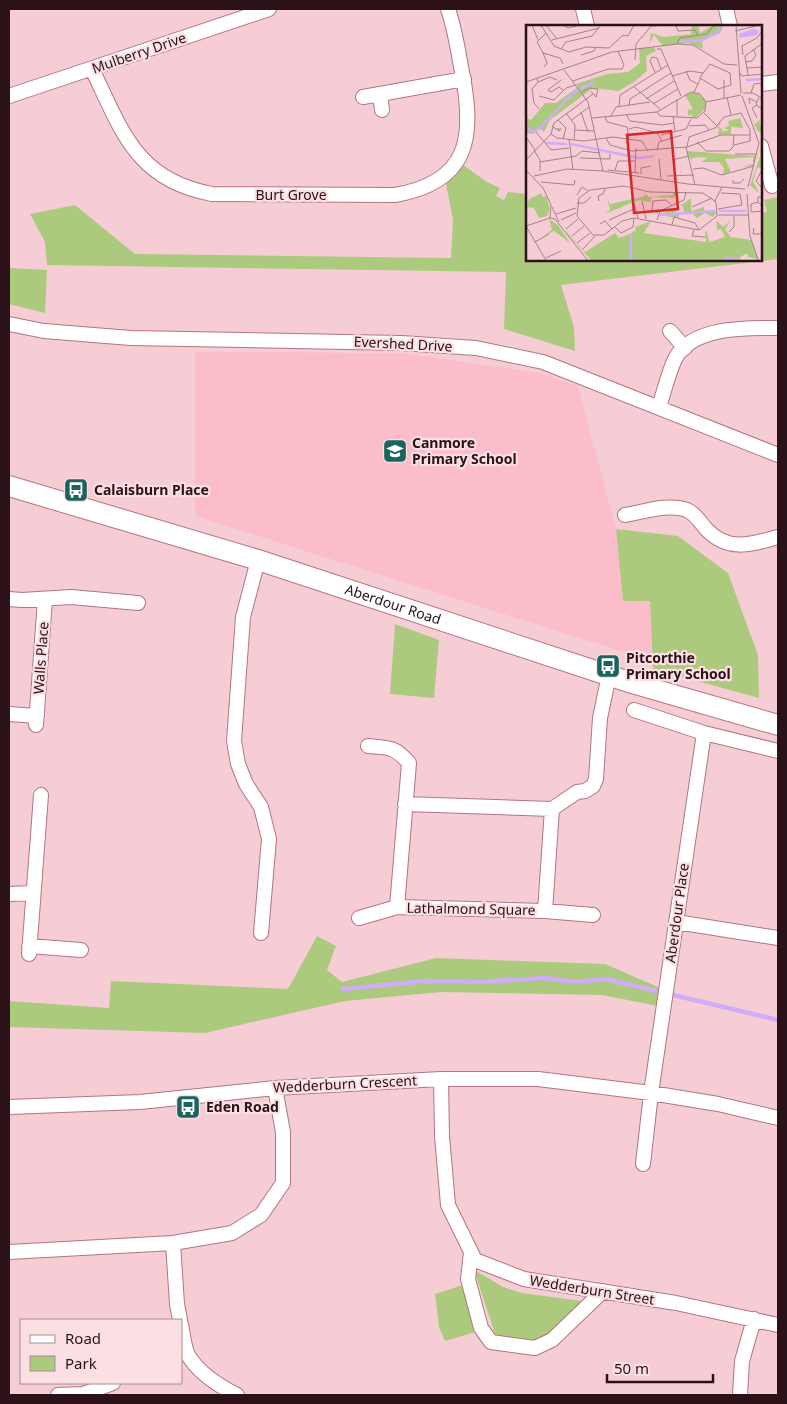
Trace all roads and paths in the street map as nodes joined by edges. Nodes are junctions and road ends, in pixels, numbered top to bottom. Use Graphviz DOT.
graph roads {
  1 [pos="269,9"];
  2 [pos="448,9"];
  3 [pos="583,9"];
  4 [pos="726,9"];
  5 [pos="587,25"];
  6 [pos="730,25"];
  7 [pos="92,69"];
  8 [pos="464,79"];
  9 [pos="778,82"];
  10 [pos="762,84"];
  11 [pos="380,95"];
  12 [pos="9,96"];
  13 [pos="363,98"];
  14 [pos="382,110"];
  15 [pos="762,150"];
  16 [pos="772,186"];
  17 [pos="9,324"];
  18 [pos="778,328"];
  19 [pos="670,331"];
  20 [pos="685,348"];
  21 [pos="659,407"];
  22 [pos="778,456"];
  23 [pos="9,486"];
  24 [pos="625,515"];
  25 [pos="778,537"];
  26 [pos="258,560"];
  27 [pos="9,598"];
  28 [pos="45,599"];
  29 [pos="138,602"];
  30 [pos="609,675"];
  31 [pos="634,710"];
  32 [pos="9,714"];
  33 [pos="778,725"];
  34 [pos="704,733"];
  35 [pos="368,746"];
  36 [pos="778,751"];
  37 [pos="41,794"];
  38 [pos="406,804"];
  39 [pos="552,809"];
  40 [pos="33,893"];
  41 [pos="9,894"];
  42 [pos="397,907"];
  43 [pos="545,911"];
  44 [pos="593,915"];
  45 [pos="359,918"];
  46 [pos="676,922"];
  47 [pos="261,933"];
  48 [pos="778,938"];
  49 [pos="82,950"];
  50 [pos="441,1079"];
  51 [pos="275,1088"];
  52 [pos="651,1093"];
  53 [pos="9,1107"];
  54 [pos="778,1118"];
  55 [pos="643,1164"];
  56 [pos="173,1243"];
  57 [pos="9,1252"];
  58 [pos="471,1252"];
  59 [pos="603,1291"];
  60 [pos="180,1319"];
  61 [pos="754,1319"];
  62 [pos="778,1325"];
  63 [pos="182,1332"];
  64 [pos="185,1356"];
  65 [pos="111,1384"];
  66 [pos="58,1395"];
  67 [pos="237,1395"];
  68 [pos="740,1395"];
  1 -- 7 [label="street, Mulberry Drive"];
  2 -- 8 [label="street, Burt Grove"];
  3 -- 5 [label="street"];
  4 -- 6 [label="street"];
  7 -- 8 [label="street, Burt Grove"];
  7 -- 12 [label="street, Mulberry Drive"];
  8 -- 11 [label="street"];
  9 -- 10 [label="street"];
  11 -- 13 [label="street"];
  11 -- 14 [label="street"];
  15 -- 16 [label="street"];
  17 -- 21 [label="street, Evershed Drive"];
  18 -- 20 [label="street"];
  19 -- 20 [label="street"];
  20 -- 21 [label="street"];
  21 -- 22 [label="street, Evershed Drive"];
  23 -- 26 [label="main road, Aberdour Road"];
  24 -- 25 [label="street"];
  26 -- 30 [label="main road, Aberdour Road"];
  26 -- 47 [label="street"];
  27 -- 28 [label="street"];
  28 -- 29 [label="street"];
  28 -- 32 [label="street, Walls Place"];
  30 -- 33 [label="main road, Aberdour Road"];
  30 -- 39 [label="street"];
  31 -- 34 [label="street"];
  34 -- 36 [label="street"];
  34 -- 46 [label="street, Aberdour Place"];
  35 -- 38 [label="street, Lathalmond Square"];
  37 -- 40 [label="street"];
  38 -- 39 [label="street"];
  38 -- 42 [label="street, Lathalmond Square"];
  39 -- 43 [label="street, Lathalmond Square"];
  40 -- 41 [label="street"];
  40 -- 49 [label="street"];
  42 -- 43 [label="street, Lathalmond Square"];
  42 -- 45 [label="street, Lathalmond Square"];
  43 -- 44 [label="street, Lathalmond Square"];
  46 -- 48 [label="street"];
  46 -- 52 [label="street, Aberdour Place"];
  50 -- 51 [label="street, Wedderburn Crescent"];
  50 -- 52 [label="street, Wedderburn Crescent"];
  50 -- 58 [label="street, Wedderburn Street"];
  51 -- 53 [label="street, Wedderburn Crescent"];
  51 -- 56 [label="street"];
  52 -- 54 [label="street, Wedderburn Crescent"];
  52 -- 55 [label="street"];
  56 -- 57 [label="street"];
  56 -- 60 [label="street"];
  58 -- 59 [label="street, Wedderburn Street"];
  58 -- 59 [label="street"];
  59 -- 61 [label="street, Wedderburn Street"];
  61 -- 62 [label="street, Wedderburn Street"];
  61 -- 68 [label="street"];
  63 -- 64 [label="street"];
  64 -- 67 [label="street"];
  65 -- 66 [label="street"];
}
